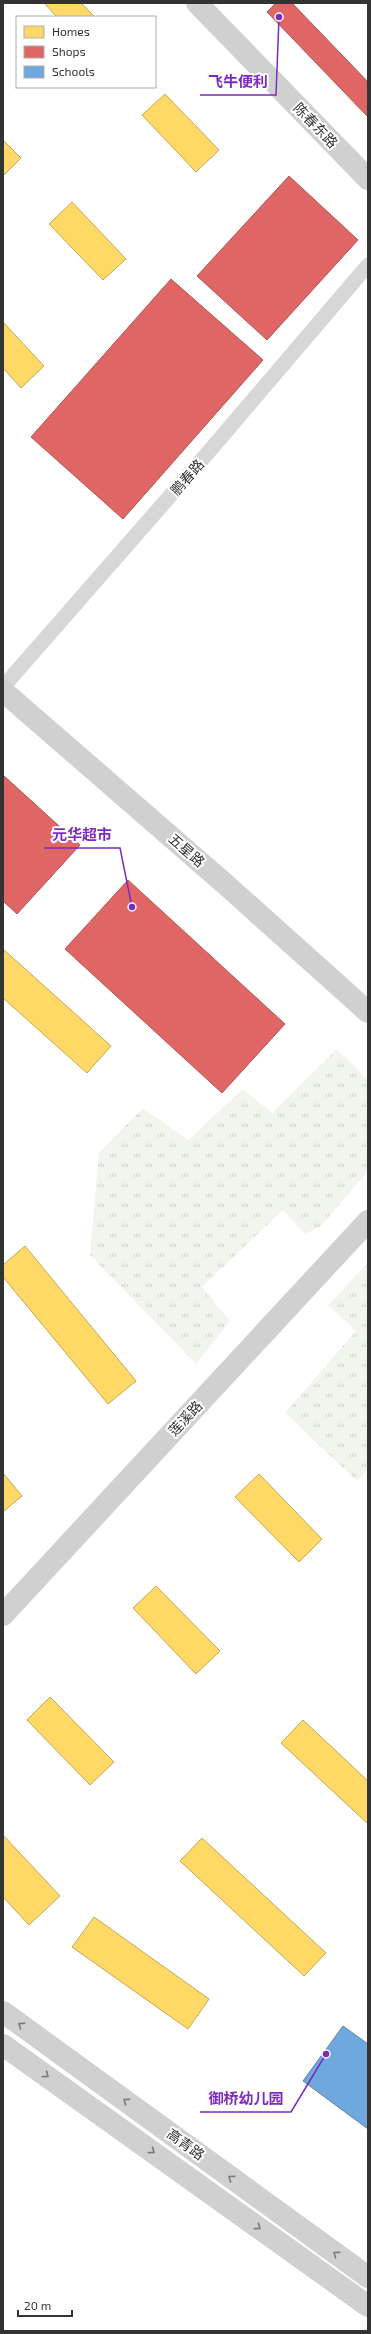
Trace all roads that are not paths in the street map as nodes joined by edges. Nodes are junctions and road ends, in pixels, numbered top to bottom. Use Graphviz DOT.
graph roads {
  1 [pos="197,3"];
  2 [pos="368,179"];
  3 [pos="368,265"];
  4 [pos="3,687"];
  5 [pos="3,691"];
  6 [pos="368,1012"];
  7 [pos="368,1221"];
  8 [pos="3,1615"];
  9 [pos="3,2012"];
  10 [pos="3,2044"];
  11 [pos="368,2277"];
  12 [pos="368,2306"];
  1 -- 2 [label="street, 陈春东路"];
  3 -- 4 [label="street, 鹏春路"];
  5 -- 6 [label="street, 五星路"];
  7 -- 8 [label="street, 莲溪路"];
  11 -- 9 [label="street, 高青路, one-way"];
  10 -- 12 [label="street, 高青路, one-way"];
}
